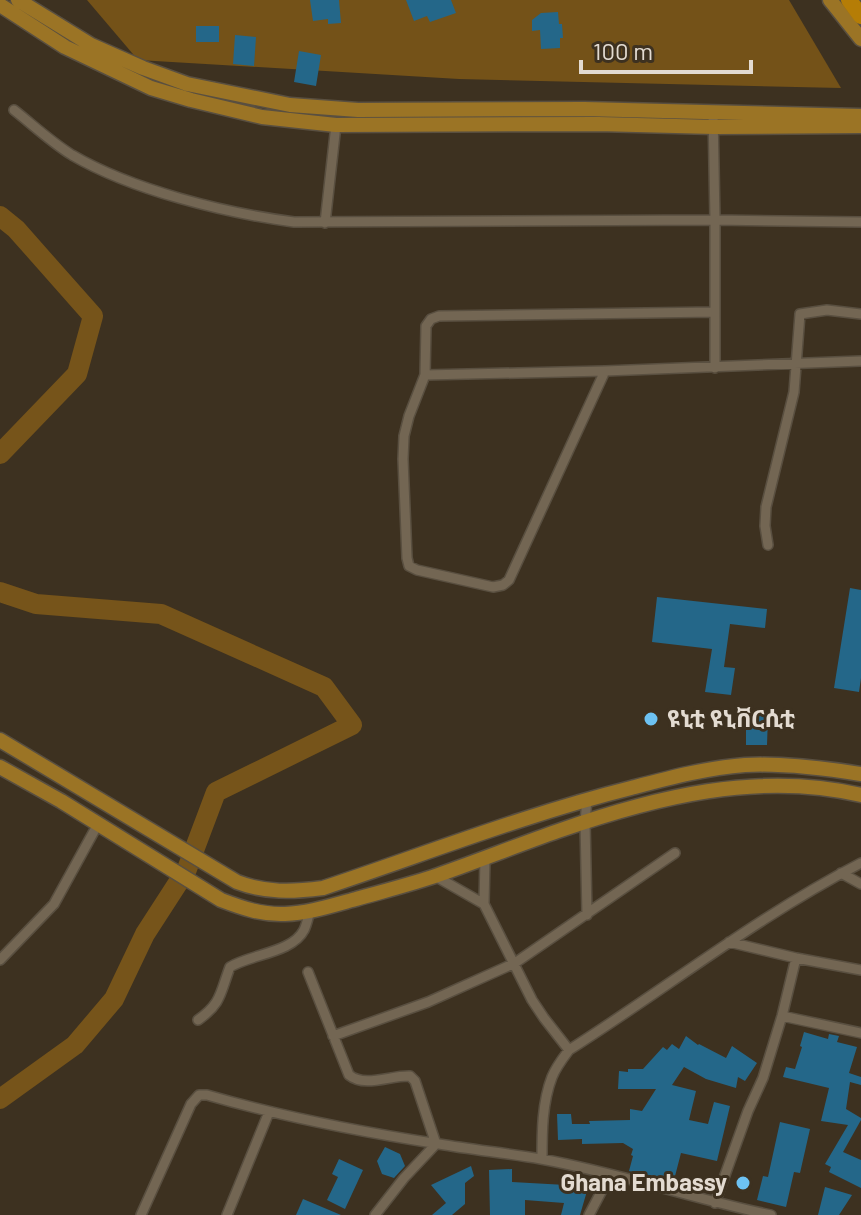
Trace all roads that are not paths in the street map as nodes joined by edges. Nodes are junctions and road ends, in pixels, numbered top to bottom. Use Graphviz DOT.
graph roads {
  1 [pos="18,0"];
  2 [pos="830,0"];
  3 [pos="849,0"];
  4 [pos="0,5"];
  5 [pos="861,16"];
  6 [pos="861,39"];
  7 [pos="88,51"];
  8 [pos="14,110"];
  9 [pos="861,116"];
  10 [pos="713,120"];
  11 [pos="336,125"];
  12 [pos="861,126"];
  13 [pos="715,220"];
  14 [pos="861,222"];
  15 [pos="325,223"];
  16 [pos="714,312"];
  17 [pos="861,314"];
  18 [pos="861,361"];
  19 [pos="797,364"];
  20 [pos="715,368"];
  21 [pos="605,371"];
  22 [pos="425,375"];
  23 [pos="768,545"];
  24 [pos="0,740"];
  25 [pos="0,767"];
  26 [pos="861,774"];
  27 [pos="861,795"];
  28 [pos="587,799"];
  29 [pos="585,822"];
  30 [pos="98,824"];
  31 [pos="675,853"];
  32 [pos="485,858"];
  33 [pos="861,863"];
  34 [pos="841,873"];
  35 [pos="435,876"];
  36 [pos="861,884"];
  37 [pos="484,904"];
  38 [pos="310,911"];
  39 [pos="587,915"];
  40 [pos="729,942"];
  41 [pos="796,958"];
  42 [pos="0,960"];
  43 [pos="515,963"];
  44 [pos="861,970"];
  45 [pos="308,972"];
  46 [pos="782,1016"];
  47 [pos="198,1020"];
  48 [pos="861,1033"];
  49 [pos="333,1036"];
  50 [pos="569,1050"];
  51 [pos="269,1112"];
  52 [pos="436,1144"];
  53 [pos="542,1159"];
  54 [pos="610,1175"];
  55 [pos="715,1203"];
  56 [pos="141,1215"];
  57 [pos="227,1215"];
  58 [pos="375,1215"];
  59 [pos="589,1215"];
  60 [pos="771,1215"];
  1 -- 7 [label="main road"];
  2 -- 6 [label="main road"];
  3 -- 5 [label="highway"];
  4 -- 7 [label="main road"];
  7 -- 10 [label="main road"];
  7 -- 11 [label="main road"];
  8 -- 15 [label="street"];
  9 -- 10 [label="main road"];
  10 -- 11 [label="main road"];
  10 -- 12 [label="main road"];
  10 -- 13 [label="street"];
  11 -- 15 [label="street"];
  13 -- 14 [label="street"];
  13 -- 15 [label="street"];
  13 -- 16 [label="street"];
  16 -- 20 [label="street"];
  16 -- 22 [label="street"];
  17 -- 19 [label="street"];
  18 -- 19 [label="street"];
  19 -- 20 [label="street"];
  19 -- 23 [label="street"];
  20 -- 21 [label="street"];
  21 -- 22 [label="street"];
  21 -- 22 [label="street"];
  24 -- 28 [label="main road"];
  25 -- 30 [label="main road"];
  26 -- 28 [label="main road"];
  27 -- 29 [label="main road"];
  28 -- 29 [label="street"];
  29 -- 32 [label="main road"];
  29 -- 39 [label="street"];
  30 -- 38 [label="main road"];
  30 -- 42 [label="street"];
  31 -- 39 [label="street"];
  32 -- 35 [label="main road"];
  32 -- 37 [label="street"];
  33 -- 34 [label="street"];
  34 -- 36 [label="street"];
  34 -- 40 [label="street"];
  35 -- 37 [label="street"];
  35 -- 38 [label="main road"];
  37 -- 43 [label="street"];
  38 -- 47 [label="street"];
  39 -- 43 [label="street"];
  40 -- 41 [label="street"];
  40 -- 50 [label="street"];
  41 -- 44 [label="street"];
  41 -- 46 [label="street"];
  43 -- 49 [label="street"];
  43 -- 50 [label="street"];
  45 -- 49 [label="street"];
  46 -- 48 [label="street"];
  46 -- 55 [label="street"];
  49 -- 52 [label="street"];
  50 -- 53 [label="street"];
  51 -- 52 [label="street"];
  51 -- 56 [label="street"];
  51 -- 57 [label="street"];
  52 -- 53 [label="street"];
  52 -- 58 [label="street"];
  53 -- 54 [label="street"];
  54 -- 55 [label="street"];
  54 -- 59 [label="street"];
  55 -- 60 [label="street"];
}
